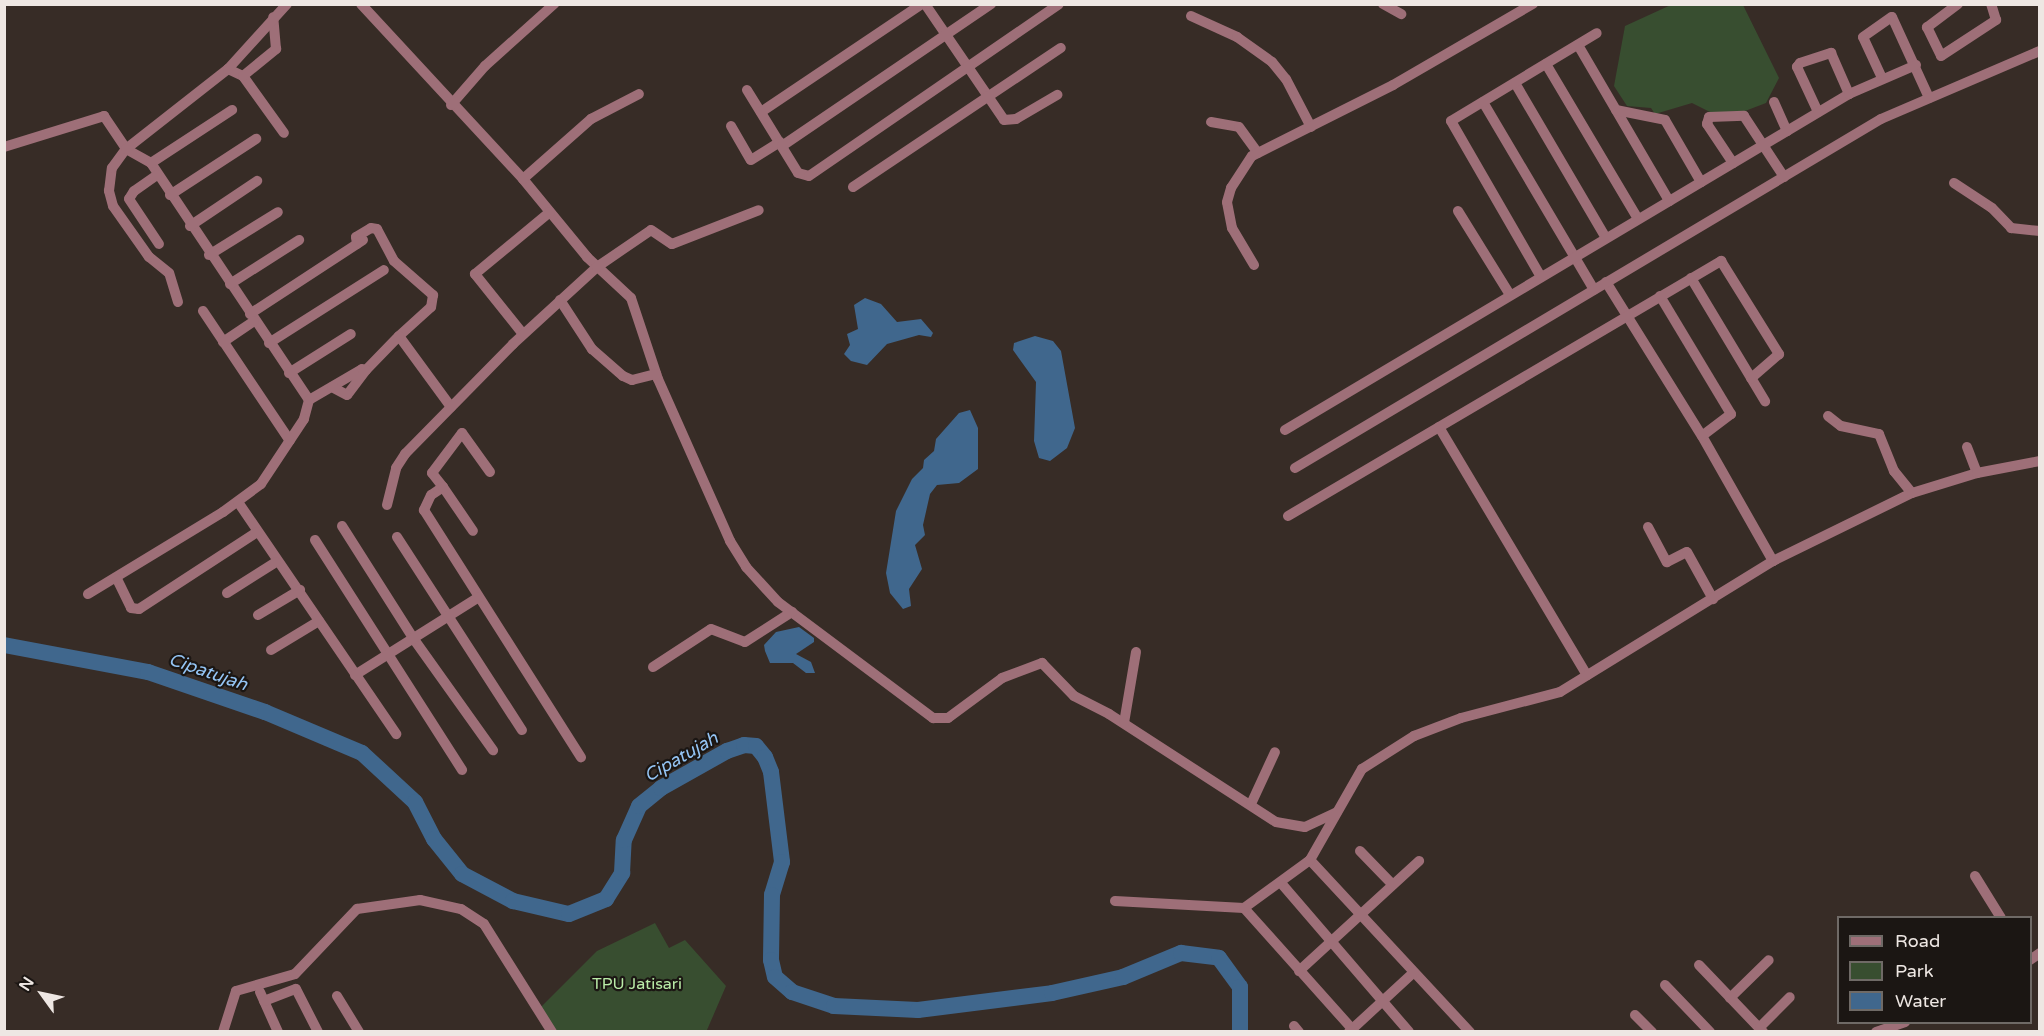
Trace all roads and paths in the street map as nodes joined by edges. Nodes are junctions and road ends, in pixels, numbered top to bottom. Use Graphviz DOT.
graph roads {
  1 [pos="287,4"];
  2 [pos="361,4"];
  3 [pos="554,4"];
  4 [pos="924,4"];
  5 [pos="991,4"];
  6 [pos="1059,4"];
  7 [pos="1533,4"];
  8 [pos="1958,4"];
  9 [pos="1994,6"];
  10 [pos="273,16"];
  11 [pos="1191,16"];
  12 [pos="1597,33"];
  13 [pos="946,35"];
  14 [pos="1578,45"];
  15 [pos="1061,48"];
  16 [pos="2040,51"];
  17 [pos="1546,64"];
  18 [pos="1916,65"];
  19 [pos="967,67"];
  20 [pos="228,69"];
  21 [pos="243,76"];
  22 [pos="1882,78"];
  23 [pos="1515,83"];
  24 [pos="747,90"];
  25 [pos="639,94"];
  26 [pos="1849,94"];
  27 [pos="1058,95"];
  28 [pos="987,98"];
  29 [pos="1929,99"];
  30 [pos="1484,102"];
  31 [pos="1774,102"];
  32 [pos="451,105"];
  33 [pos="232,110"];
  34 [pos="1616,110"];
  35 [pos="761,111"];
  36 [pos="1818,112"];
  37 [pos="1211,122"];
  38 [pos="731,126"];
  39 [pos="1311,128"];
  40 [pos="1787,131"];
  41 [pos="284,133"];
  42 [pos="256,139"];
  43 [pos="781,144"];
  44 [pos="1763,145"];
  45 [pos="4,147"];
  46 [pos="126,148"];
  47 [pos="1258,153"];
  48 [pos="150,163"];
  49 [pos="1733,163"];
  50 [pos="157,176"];
  51 [pos="1784,177"];
  52 [pos="523,179"];
  53 [pos="257,182"];
  54 [pos="1701,182"];
  55 [pos="1954,183"];
  56 [pos="854,187"];
  57 [pos="170,195"];
  58 [pos="1669,201"];
  59 [pos="759,210"];
  60 [pos="1458,210"];
  61 [pos="278,212"];
  62 [pos="550,212"];
  63 [pos="1638,219"];
  64 [pos="190,226"];
  65 [pos="2040,231"];
  66 [pos="1606,238"];
  67 [pos="299,240"];
  68 [pos="159,244"];
  69 [pos="209,255"];
  70 [pos="1575,257"];
  71 [pos="1254,265"];
  72 [pos="597,267"];
  73 [pos="384,270"];
  74 [pos="1541,277"];
  75 [pos="1691,278"];
  76 [pos="1606,282"];
  77 [pos="230,284"];
  78 [pos="1594,290"];
  79 [pos="1510,295"];
  80 [pos="1660,296"];
  81 [pos="560,300"];
  82 [pos="178,302"];
  83 [pos="203,311"];
  84 [pos="1627,316"];
  85 [pos="252,318"];
  86 [pos="351,334"];
  87 [pos="523,334"];
  88 [pos="399,336"];
  89 [pos="223,342"];
  90 [pos="269,344"];
  91 [pos="288,374"];
  92 [pos="656,374"];
  93 [pos="1751,378"];
  94 [pos="309,400"];
  95 [pos="1765,401"];
  96 [pos="452,406"];
  97 [pos="1828,416"];
  98 [pos="1439,427"];
  99 [pos="1285,430"];
  100 [pos="1702,436"];
  101 [pos="290,441"];
  102 [pos="1967,447"];
  103 [pos="2040,461"];
  104 [pos="1295,468"];
  105 [pos="489,472"];
  106 [pos="1977,473"];
  107 [pos="443,487"];
  108 [pos="1912,493"];
  109 [pos="238,502"];
  110 [pos="387,505"];
  111 [pos="1288,516"];
  112 [pos="342,526"];
  113 [pos="1648,527"];
  114 [pos="473,531"];
  115 [pos="257,532"];
  116 [pos="398,537"];
  117 [pos="315,540"];
  118 [pos="1773,561"];
  119 [pos="276,562"];
  120 [pos="117,579"];
  121 [pos="300,591"];
  122 [pos="227,593"];
  123 [pos="88,594"];
  124 [pos="479,597"];
  125 [pos="1713,599"];
  126 [pos="792,612"];
  127 [pos="258,615"];
  128 [pos="448,617"];
  129 [pos="319,621"];
  130 [pos="413,639"];
  131 [pos="271,650"];
  132 [pos="1136,652"];
  133 [pos="388,656"];
  134 [pos="653,667"];
  135 [pos="355,675"];
  136 [pos="1587,675"];
  137 [pos="1124,723"];
  138 [pos="522,730"];
  139 [pos="396,734"];
  140 [pos="493,750"];
  141 [pos="1275,752"];
  142 [pos="581,757"];
  143 [pos="462,770"];
  144 [pos="1251,804"];
  145 [pos="1337,812"];
  146 [pos="1360,851"];
  147 [pos="1310,860"];
  148 [pos="1419,861"];
  149 [pos="1975,876"];
  150 [pos="1281,883"];
  151 [pos="1394,885"];
  152 [pos="1115,901"];
  153 [pos="1244,908"];
  154 [pos="1362,913"];
  155 [pos="2000,916"];
  156 [pos="1330,943"];
  157 [pos="1769,960"];
  158 [pos="1699,965"];
  159 [pos="1299,971"];
  160 [pos="1414,972"];
  161 [pos="1665,986"];
  162 [pos="337,996"];
  163 [pos="1790,997"];
  164 [pos="1730,998"];
  165 [pos="1381,1002"];
  166 [pos="1635,1015"];
  167 [pos="1902,1024"];
  168 [pos="1762,1029"];
  169 [pos="1350,1030"];
  170 [pos="223,1032"];
  171 [pos="279,1032"];
  172 [pos="318,1032"];
  173 [pos="359,1032"];
  174 [pos="552,1032"];
  175 [pos="1409,1032"];
  176 [pos="1470,1032"];
  177 [pos="1652,1032"];
  178 [pos="1710,1032"];
  179 [pos="1876,1032"];
  1 -- 10 [label="street"];
  2 -- 32 [label="street"];
  3 -- 32 [label="street"];
  4 -- 13 [label="street"];
  4 -- 35 [label="street"];
  5 -- 13 [label="street"];
  6 -- 19 [label="street"];
  7 -- 39 [label="street"];
  8 -- 9 [label="street"];
  10 -- 20 [label="street"];
  10 -- 21 [label="street"];
  11 -- 39 [label="street"];
  12 -- 14 [label="street"];
  13 -- 19 [label="street"];
  13 -- 43 [label="street"];
  14 -- 17 [label="street"];
  14 -- 34 [label="street"];
  15 -- 28 [label="street"];
  16 -- 29 [label="street"];
  17 -- 23 [label="street"];
  17 -- 63 [label="street"];
  18 -- 22 [label="street"];
  18 -- 22 [label="street"];
  18 -- 29 [label="street"];
  19 -- 28 [label="street"];
  19 -- 43 [label="street"];
  20 -- 21 [label="street"];
  20 -- 46 [label="street"];
  21 -- 41 [label="street"];
  22 -- 26 [label="street"];
  23 -- 30 [label="street"];
  23 -- 66 [label="street"];
  24 -- 35 [label="street"];
  25 -- 52 [label="street"];
  26 -- 36 [label="street"];
  26 -- 36 [label="street"];
  27 -- 28 [label="street"];
  28 -- 56 [label="street"];
  29 -- 51 [label="street"];
  30 -- 70 [label="street"];
  30 -- 74 [label="street"];
  31 -- 40 [label="street"];
  32 -- 52 [label="street"];
  33 -- 48 [label="street"];
  34 -- 54 [label="street"];
  34 -- 58 [label="street"];
  35 -- 43 [label="street"];
  36 -- 40 [label="street"];
  37 -- 47 [label="street"];
  38 -- 43 [label="street"];
  39 -- 47 [label="street"];
  40 -- 44 [label="street"];
  42 -- 57 [label="street"];
  44 -- 49 [label="street"];
  44 -- 49 [label="street"];
  44 -- 51 [label="street"];
  45 -- 46 [label="street"];
  46 -- 48 [label="street"];
  46 -- 82 [label="street"];
  47 -- 71 [label="street"];
  48 -- 50 [label="street"];
  49 -- 54 [label="street"];
  50 -- 57 [label="street"];
  50 -- 68 [label="street"];
  51 -- 76 [label="street"];
  52 -- 62 [label="street"];
  53 -- 64 [label="street"];
  54 -- 58 [label="street"];
  55 -- 65 [label="street"];
  57 -- 64 [label="street"];
  58 -- 63 [label="street"];
  59 -- 72 [label="street"];
  60 -- 79 [label="street"];
  61 -- 69 [label="street"];
  62 -- 72 [label="street"];
  62 -- 87 [label="street"];
  63 -- 66 [label="street"];
  64 -- 69 [label="street"];
  66 -- 70 [label="street"];
  67 -- 77 [label="street"];
  69 -- 77 [label="street"];
  70 -- 74 [label="street"];
  70 -- 78 [label="street"];
  72 -- 81 [label="street"];
  72 -- 92 [label="street"];
  73 -- 90 [label="street"];
  74 -- 79 [label="street"];
  75 -- 80 [label="street"];
  75 -- 93 [label="street"];
  75 -- 93 [label="street"];
  76 -- 78 [label="street"];
  76 -- 84 [label="street"];
  77 -- 85 [label="street"];
  78 -- 104 [label="street"];
  79 -- 99 [label="street"];
  80 -- 84 [label="street"];
  80 -- 100 [label="street"];
  81 -- 87 [label="street"];
  81 -- 92 [label="street"];
  83 -- 89 [label="street"];
  84 -- 98 [label="street"];
  84 -- 100 [label="street"];
  85 -- 88 [label="street"];
  85 -- 89 [label="street"];
  85 -- 90 [label="street"];
  86 -- 91 [label="street"];
  87 -- 96 [label="street"];
  88 -- 94 [label="street"];
  88 -- 96 [label="street"];
  89 -- 101 [label="street"];
  90 -- 91 [label="street"];
  91 -- 94 [label="street"];
  92 -- 126 [label="street"];
  93 -- 95 [label="street"];
  94 -- 101 [label="street"];
  96 -- 110 [label="street"];
  97 -- 108 [label="street"];
  98 -- 111 [label="street"];
  98 -- 136 [label="street"];
  100 -- 118 [label="street"];
  101 -- 109 [label="street"];
  102 -- 106 [label="street"];
  103 -- 106 [label="street"];
  105 -- 107 [label="street"];
  106 -- 108 [label="street"];
  107 -- 114 [label="street"];
  107 -- 124 [label="street"];
  108 -- 118 [label="street"];
  109 -- 115 [label="street"];
  109 -- 120 [label="street"];
  112 -- 130 [label="street"];
  113 -- 125 [label="street"];
  115 -- 119 [label="street"];
  115 -- 120 [label="street"];
  116 -- 128 [label="street"];
  117 -- 133 [label="street"];
  118 -- 125 [label="street"];
  119 -- 121 [label="street"];
  119 -- 122 [label="street"];
  120 -- 123 [label="street"];
  121 -- 127 [label="street"];
  121 -- 129 [label="street"];
  124 -- 128 [label="street"];
  124 -- 142 [label="street"];
  125 -- 136 [label="street"];
  126 -- 134 [label="street"];
  126 -- 137 [label="street"];
  128 -- 130 [label="street"];
  128 -- 138 [label="street"];
  129 -- 131 [label="street"];
  129 -- 135 [label="street"];
  130 -- 133 [label="street"];
  130 -- 140 [label="street"];
  132 -- 137 [label="street"];
  133 -- 135 [label="street"];
  133 -- 143 [label="street"];
  135 -- 139 [label="street"];
  136 -- 145 [label="street"];
  137 -- 144 [label="street"];
  141 -- 144 [label="street"];
  144 -- 145 [label="street"];
  145 -- 147 [label="street"];
  146 -- 151 [label="street"];
  147 -- 150 [label="street"];
  147 -- 154 [label="street"];
  148 -- 151 [label="street"];
  149 -- 155 [label="street"];
  150 -- 153 [label="street"];
  150 -- 156 [label="street"];
  151 -- 154 [label="street"];
  152 -- 153 [label="street"];
  153 -- 159 [label="street"];
  154 -- 156 [label="street"];
  154 -- 160 [label="street"];
  156 -- 159 [label="street"];
  156 -- 165 [label="street"];
  157 -- 164 [label="street"];
  158 -- 164 [label="street"];
  159 -- 169 [label="street"];
  160 -- 165 [label="street"];
  160 -- 176 [label="street"];
  161 -- 178 [label="street"];
  162 -- 173 [label="street"];
  163 -- 168 [label="street"];
  164 -- 168 [label="street"];
  165 -- 169 [label="street"];
  165 -- 175 [label="street"];
  166 -- 177 [label="street"];
  167 -- 179 [label="street"];
  170 -- 174 [label="street"];
  171 -- 172 [label="street"];
}
